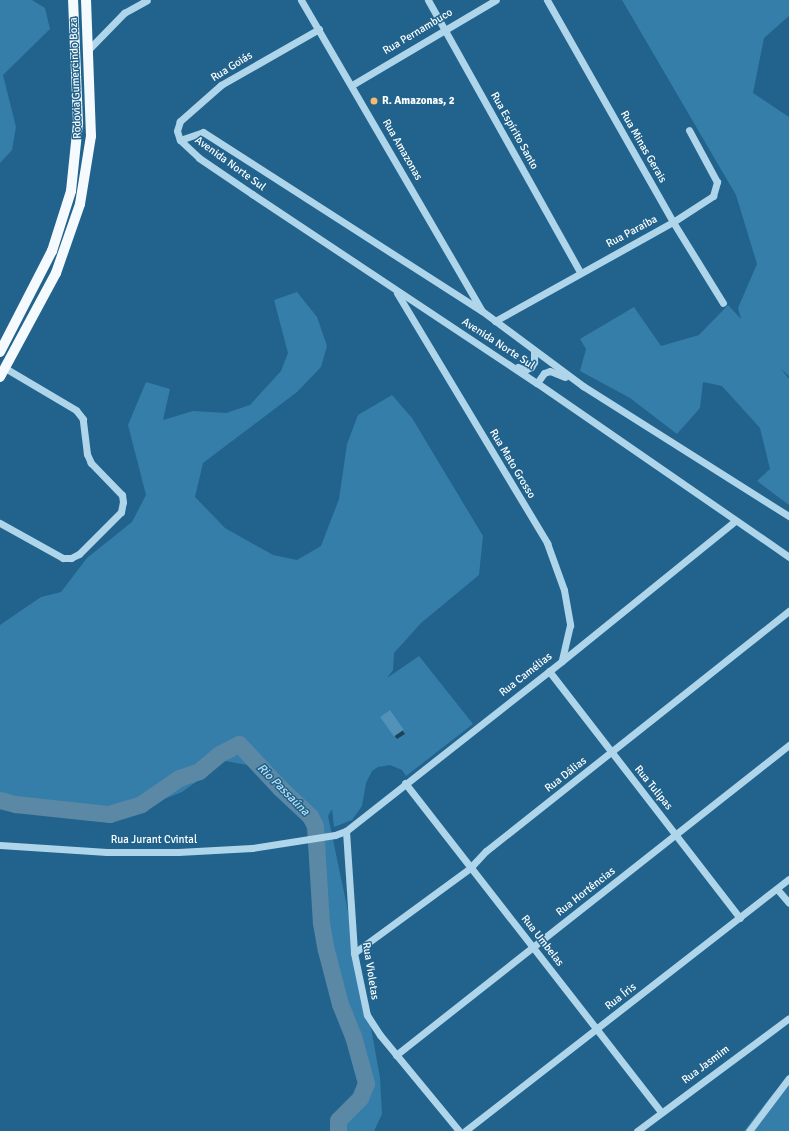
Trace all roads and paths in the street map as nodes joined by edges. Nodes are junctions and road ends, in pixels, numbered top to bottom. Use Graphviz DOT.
graph roads {
  1 [pos="73,0"];
  2 [pos="86,0"];
  3 [pos="147,0"];
  4 [pos="301,0"];
  5 [pos="428,0"];
  6 [pos="496,0"];
  7 [pos="546,0"];
  8 [pos="445,28"];
  9 [pos="319,29"];
  10 [pos="88,50"];
  11 [pos="352,85"];
  12 [pos="690,130"];
  13 [pos="180,140"];
  14 [pos="673,222"];
  15 [pos="580,272"];
  16 [pos="396,291"];
  17 [pos="723,303"];
  18 [pos="482,311"];
  19 [pos="495,320"];
  20 [pos="0,352"];
  21 [pos="534,352"];
  22 [pos="499,358"];
  23 [pos="2,372"];
  24 [pos="537,383"];
  25 [pos="584,386"];
  26 [pos="789,516"];
  27 [pos="735,521"];
  28 [pos="0,523"];
  29 [pos="789,557"];
  30 [pos="789,611"];
  31 [pos="562,661"];
  32 [pos="549,671"];
  33 [pos="789,745"];
  34 [pos="611,753"];
  35 [pos="405,783"];
  36 [pos="346,831"];
  37 [pos="676,835"];
  38 [pos="325,838"];
  39 [pos="0,845"];
  40 [pos="470,868"];
  41 [pos="789,879"];
  42 [pos="777,889"];
  43 [pos="789,903"];
  44 [pos="740,918"];
  45 [pos="534,947"];
  46 [pos="354,953"];
  47 [pos="789,1018"];
  48 [pos="597,1029"];
  49 [pos="396,1055"];
  50 [pos="789,1078"];
  51 [pos="661,1112"];
  52 [pos="459,1131"];
  53 [pos="465,1131"];
  54 [pos="637,1131"];
  55 [pos="749,1131"];
  1 -- 20 [label="main road, Rodovia Gumercindo Boza"];
  2 -- 10 [label="main road, Rodovia Gumercindo Boza"];
  3 -- 10 [label="street"];
  4 -- 9 [label="street, Rua Amazonas"];
  5 -- 8 [label="street, Rua Espírito Santo"];
  6 -- 8 [label="street, Rua Pernambuco"];
  7 -- 14 [label="street, Rua Minas Gerais"];
  8 -- 11 [label="street, Rua Pernambuco"];
  8 -- 15 [label="street, Rua Espírito Santo"];
  9 -- 11 [label="street, Rua Amazonas"];
  9 -- 13 [label="street, Rua Goiás"];
  10 -- 23 [label="main road, Rodovia Gumercindo Boza"];
  11 -- 18 [label="street, Rua Amazonas"];
  12 -- 14 [label="street, Rua Paraíba"];
  13 -- 16 [label="street, Avenida Norte Sul"];
  13 -- 18 [label="street, Avenida Norte Sul"];
  14 -- 15 [label="street, Rua Paraíba"];
  14 -- 17 [label="street, Rua Minas Gerais"];
  15 -- 19 [label="street, Rua Paraíba"];
  16 -- 22 [label="street, Avenida Norte Sul"];
  16 -- 31 [label="street, Rua Mato Grosso"];
  18 -- 19 [label="street, Avenida Norte Sul"];
  19 -- 21 [label="street, Avenida Norte Sul"];
  21 -- 22 [label="street"];
  21 -- 25 [label="street, Avenida Norte Sul"];
  22 -- 24 [label="street, Avenida Norte Sul"];
  23 -- 28 [label="street"];
  24 -- 25 [label="street"];
  24 -- 27 [label="street, Avenida Norte Sul"];
  25 -- 26 [label="street, Avenida Norte Sul"];
  27 -- 29 [label="street, Avenida Norte Sul"];
  27 -- 31 [label="street, Rua Camélias"];
  30 -- 34 [label="street, Rua Dálias"];
  31 -- 32 [label="street, Rua Camélias"];
  32 -- 34 [label="street, Rua Tulipas"];
  32 -- 35 [label="street, Rua Camélias"];
  33 -- 37 [label="street, Rua Hortências"];
  34 -- 37 [label="street, Rua Tulipas"];
  34 -- 40 [label="street, Rua Dálias"];
  35 -- 36 [label="street, Rua Camélias"];
  35 -- 40 [label="street, Rua Umbelas"];
  36 -- 38 [label="street, Rua Camélias"];
  36 -- 46 [label="street, Rua Violetas"];
  37 -- 44 [label="street, Rua Tulipas"];
  37 -- 45 [label="street, Rua Hortências"];
  38 -- 39 [label="street, Rua Jurant Cvintal"];
  40 -- 45 [label="street, Rua Umbelas"];
  40 -- 46 [label="street, Rua Dálias"];
  41 -- 42 [label="street, Rua Íris"];
  42 -- 43 [label="street"];
  42 -- 44 [label="street, Rua Íris"];
  44 -- 48 [label="street, Rua Íris"];
  45 -- 48 [label="street, Rua Umbelas"];
  45 -- 49 [label="street, Rua Hortências"];
  46 -- 49 [label="street, Rua Violetas"];
  47 -- 51 [label="street, Rua Jasmim"];
  48 -- 51 [label="street, Rua Umbelas"];
  48 -- 53 [label="street, Rua Íris"];
  49 -- 52 [label="street, Rua Violetas"];
  50 -- 55 [label="street"];
  51 -- 54 [label="street, Rua Jasmim"];
}
